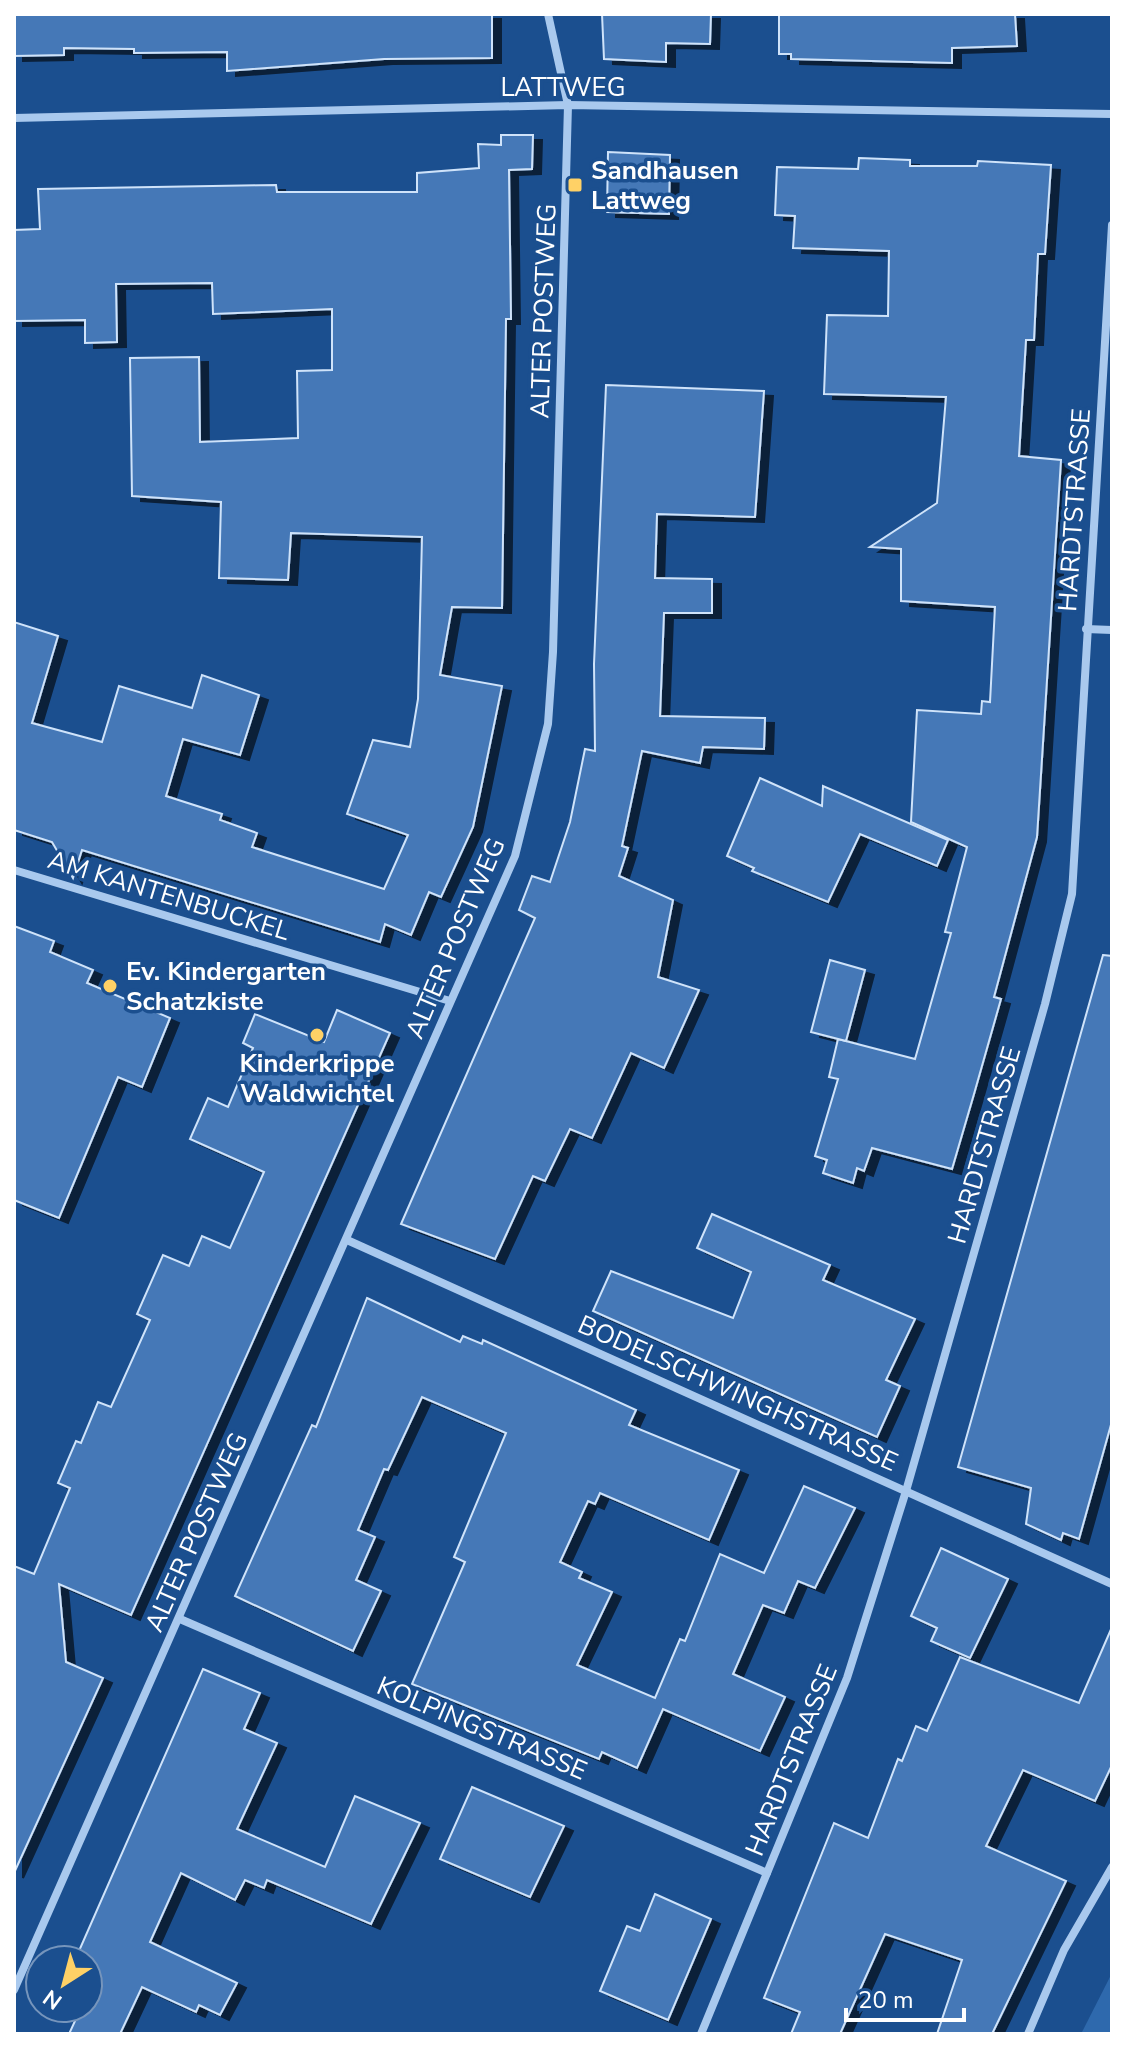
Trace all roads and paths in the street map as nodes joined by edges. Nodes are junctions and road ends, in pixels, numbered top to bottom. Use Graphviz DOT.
graph roads {
  1 [pos="548,14"];
  2 [pos="568,105"];
  3 [pos="1112,114"];
  4 [pos="14,118"];
  5 [pos="1112,225"];
  6 [pos="1086,629"];
  7 [pos="1112,630"];
  8 [pos="14,870"];
  9 [pos="450,1001"];
  10 [pos="347,1240"];
  11 [pos="906,1491"];
  12 [pos="1112,1584"];
  13 [pos="180,1619"];
  14 [pos="1112,1867"];
  15 [pos="767,1873"];
  16 [pos="14,1990"];
  17 [pos="701,2034"];
  18 [pos="1028,2034"];
  1 -- 2 [label="street, ALTER POSTWEG"];
  2 -- 3 [label="street, LATTWEG"];
  2 -- 4 [label="street, LATTWEG"];
  2 -- 9 [label="street, ALTER POSTWEG"];
  5 -- 6 [label="street, HARDTSTRASSE"];
  6 -- 7 [label="street"];
  6 -- 11 [label="street, HARDTSTRASSE"];
  8 -- 9 [label="street, AM KANTENBUCKEL"];
  9 -- 10 [label="street, ALTER POSTWEG"];
  10 -- 11 [label="street, BODELSCHWINGHSTRASSE"];
  10 -- 13 [label="street, ALTER POSTWEG"];
  11 -- 12 [label="street, BODELSCHWINGHSTRASSE"];
  11 -- 15 [label="street, HARDTSTRASSE"];
  13 -- 15 [label="street, KOLPINGSTRASSE"];
  13 -- 16 [label="street, ALTER POSTWEG"];
  14 -- 18 [label="street"];
  15 -- 17 [label="street, HARDTSTRASSE"];
}
